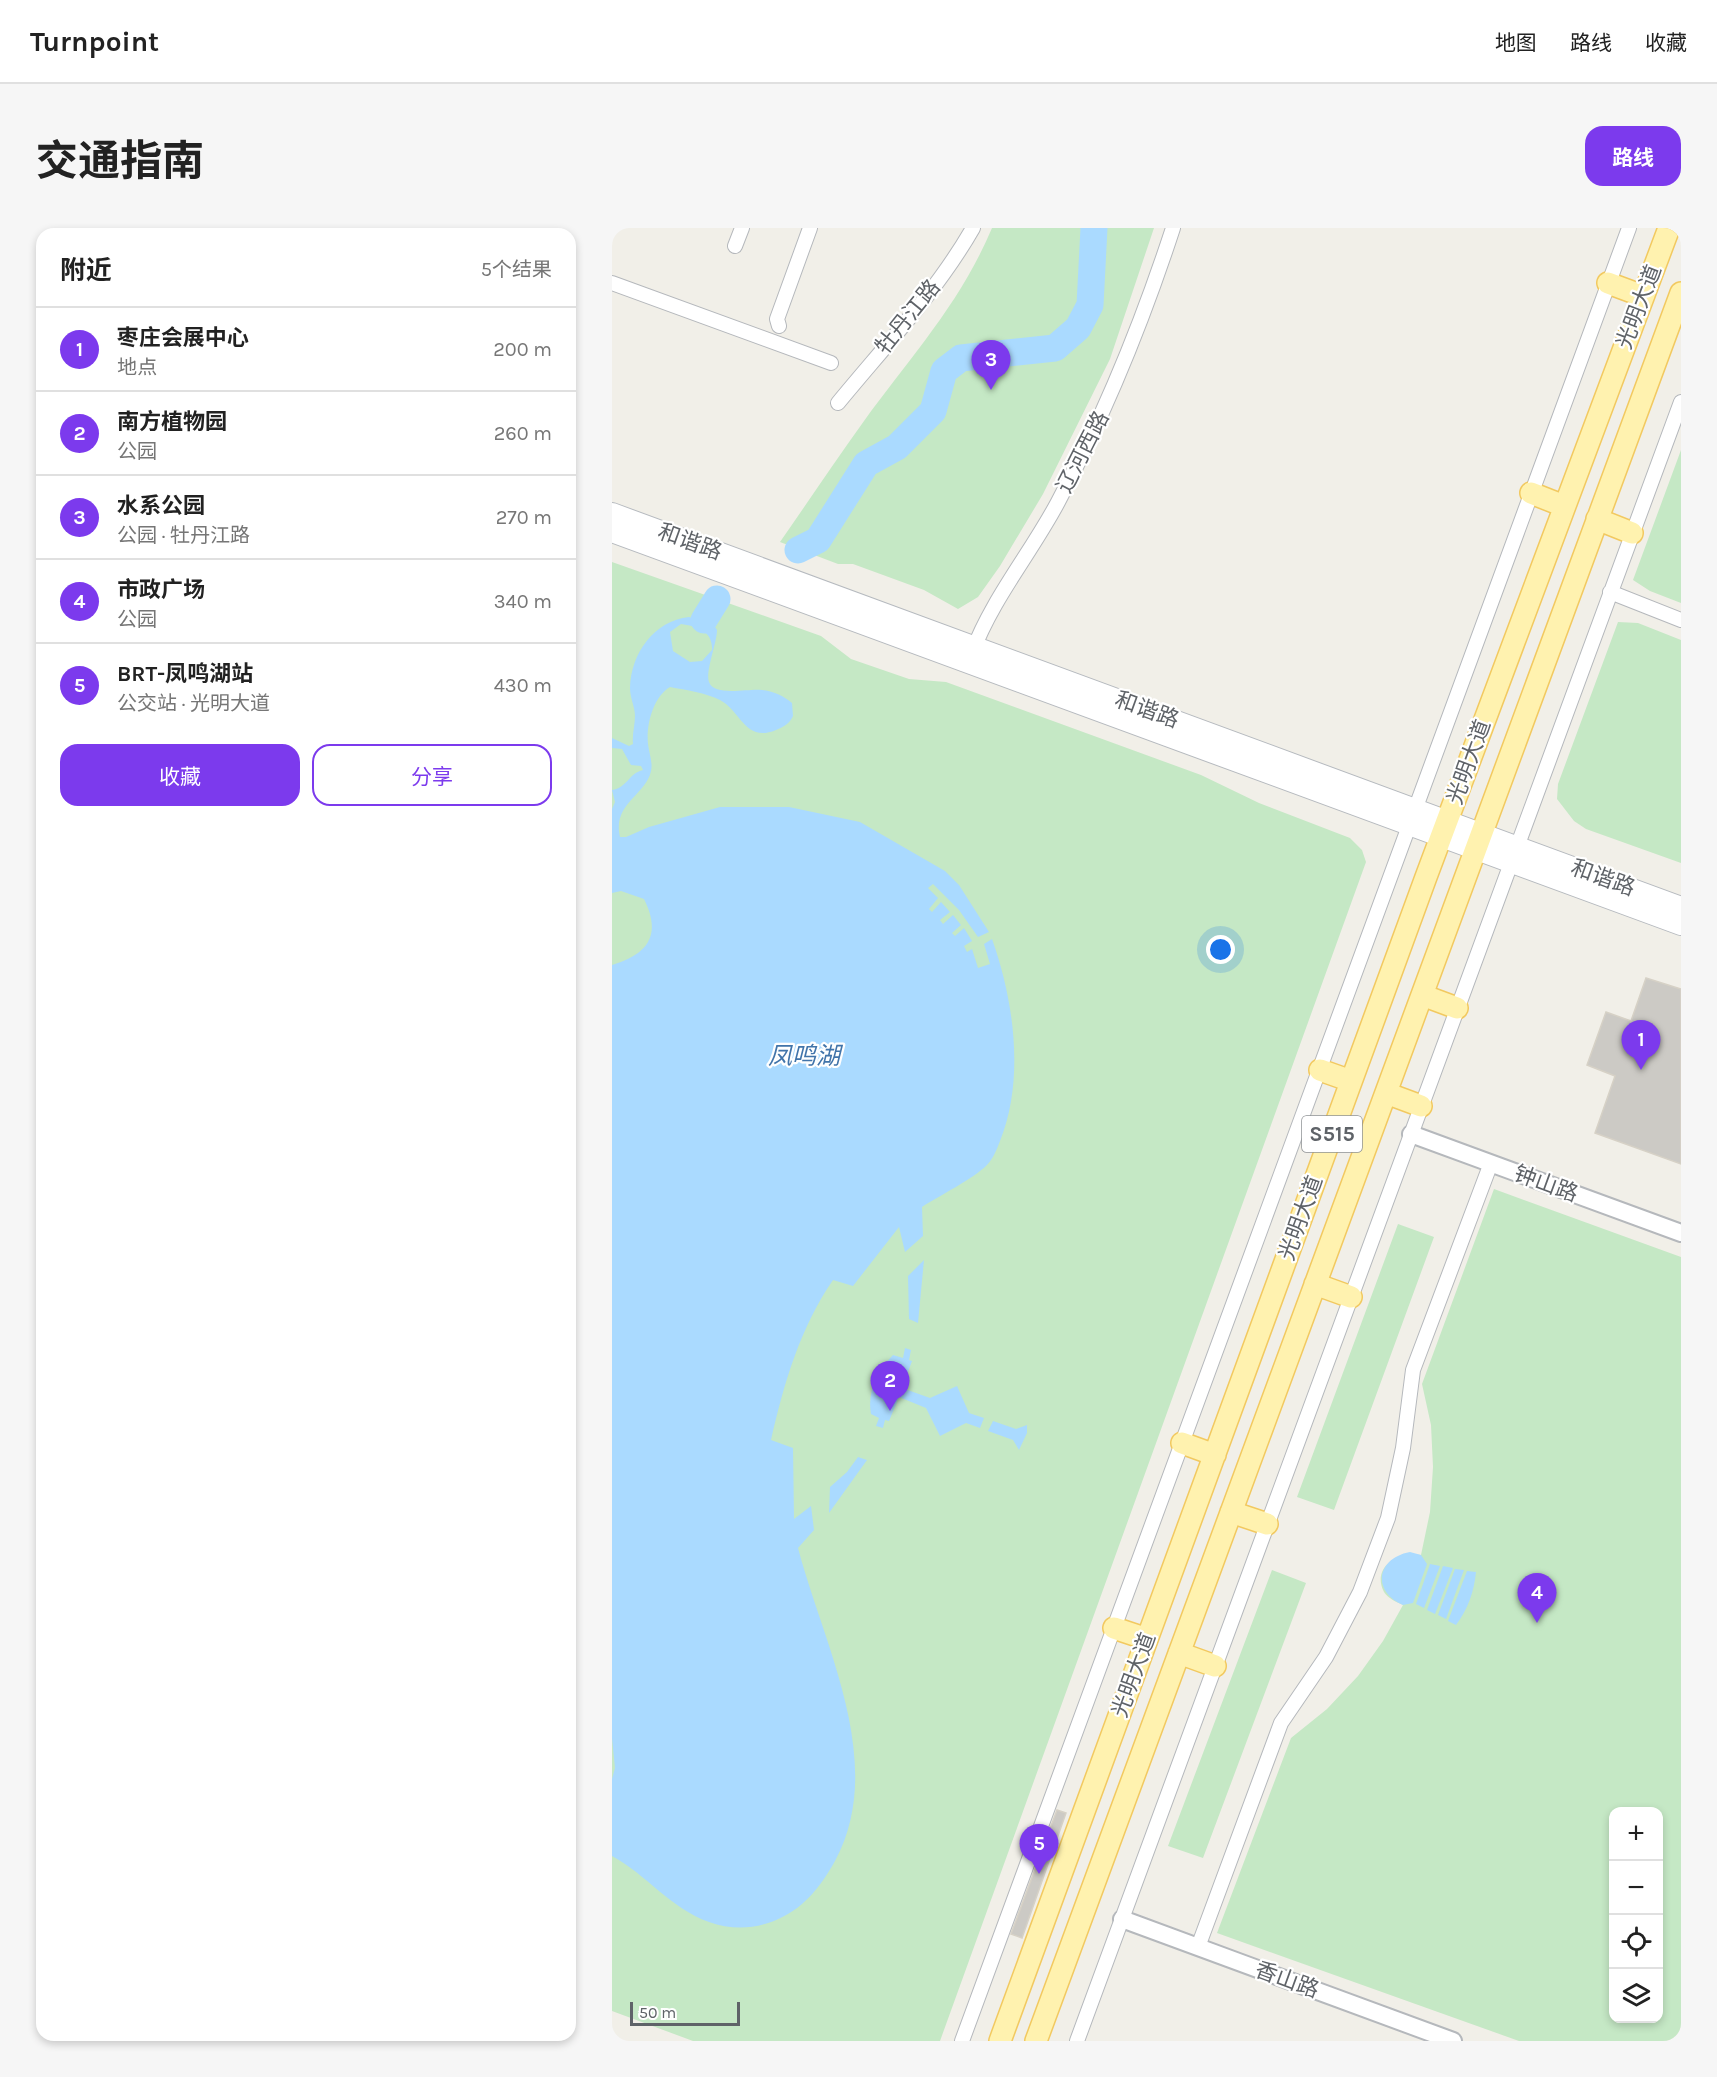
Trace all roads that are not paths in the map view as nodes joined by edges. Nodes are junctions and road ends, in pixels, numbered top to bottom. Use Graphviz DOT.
graph roads {
  1 [pos="742,228"];
  2 [pos="810,228"];
  3 [pos="973,228"];
  4 [pos="1173,228"];
  5 [pos="1629,228"];
  6 [pos="1669,228"];
  7 [pos="735,246"];
  8 [pos="612,283"];
  9 [pos="1608,283"];
  10 [pos="1643,296"];
  11 [pos="1679,304"];
  12 [pos="779,326"];
  13 [pos="831,363"];
  14 [pos="1681,402"];
  15 [pos="838,403"];
  16 [pos="1531,493"];
  17 [pos="1564,506"];
  18 [pos="612,513"];
  19 [pos="1597,519"];
  20 [pos="612,532"];
  21 [pos="1632,533"];
  22 [pos="1610,592"];
  23 [pos="1681,620"];
  24 [pos="971,655"];
  25 [pos="1412,817"];
  26 [pos="1444,829"];
  27 [pos="1478,841"];
  28 [pos="1513,854"];
  29 [pos="1681,907"];
  30 [pos="1681,926"];
  31 [pos="1422,995"];
  32 [pos="1457,1008"];
  33 [pos="1320,1070"];
  34 [pos="1351,1081"];
  35 [pos="1386,1093"];
  36 [pos="1421,1106"];
  37 [pos="1410,1134"];
  38 [pos="1491,1163"];
  39 [pos="1681,1233"];
  40 [pos="1315,1284"];
  41 [pos="1351,1297"];
  42 [pos="1182,1443"];
  43 [pos="1215,1455"];
  44 [pos="1231,1512"];
  45 [pos="1267,1524"];
  46 [pos="1114,1628"];
  47 [pos="1147,1639"];
  48 [pos="1179,1653"];
  49 [pos="1215,1666"];
  50 [pos="1122,1919"];
  51 [pos="1198,1947"];
  52 [pos="962,2041"];
  53 [pos="1000,2041"];
  54 [pos="1036,2041"];
  55 [pos="1077,2041"];
  56 [pos="1453,2041"];
  1 -- 7 [label="street"];
  2 -- 12 [label="street"];
  3 -- 15 [label="street, 牡丹江路"];
  4 -- 24 [label="street, 辽河西路"];
  5 -- 9 [label="street, 光明大道 / S515"];
  6 -- 10 [label="main road, 光明大道 / S515"];
  8 -- 13 [label="street"];
  9 -- 10 [label="main road"];
  9 -- 16 [label="street, 光明大道 / S515"];
  10 -- 17 [label="main road, 光明大道 / S515"];
  11 -- 19 [label="main road, 光明大道 / S515"];
  14 -- 21 [label="street"];
  16 -- 17 [label="main road"];
  16 -- 25 [label="street, 光明大道 / S515"];
  17 -- 26 [label="main road, 光明大道 / S515"];
  18 -- 24 [label="main road, 和谐路"];
  19 -- 21 [label="main road"];
  19 -- 27 [label="main road, 光明大道 / S515"];
  20 -- 24 [label="main road, 和谐路"];
  21 -- 22 [label="street"];
  22 -- 23 [label="street"];
  22 -- 28 [label="street"];
  24 -- 25 [label="main road, 和谐路"];
  25 -- 26 [label="main road, 和谐路"];
  25 -- 33 [label="street, 光明大道 / S515"];
  26 -- 27 [label="main road, 和谐路"];
  26 -- 34 [label="main road, 光明大道 / S515"];
  27 -- 28 [label="main road, 和谐路"];
  27 -- 31 [label="main road, 光明大道 / S515"];
  28 -- 29 [label="main road, 和谐路"];
  28 -- 30 [label="main road, 和谐路"];
  28 -- 32 [label="street"];
  31 -- 32 [label="main road"];
  31 -- 35 [label="main road, 光明大道 / S515"];
  32 -- 36 [label="street"];
  33 -- 34 [label="main road"];
  33 -- 42 [label="street, 光明大道 / S515"];
  34 -- 43 [label="main road, 光明大道 / S515"];
  35 -- 36 [label="main road"];
  35 -- 40 [label="main road, 光明大道 / S515"];
  36 -- 37 [label="street"];
  37 -- 38 [label="street, 钟山路"];
  37 -- 41 [label="street"];
  38 -- 39 [label="street, 钟山路"];
  38 -- 51 [label="street"];
  40 -- 41 [label="main road"];
  40 -- 44 [label="main road, 光明大道 / S515"];
  41 -- 45 [label="street"];
  42 -- 43 [label="main road"];
  42 -- 46 [label="street, 光明大道 / S515"];
  43 -- 47 [label="main road, 光明大道 / S515"];
  44 -- 45 [label="main road"];
  44 -- 48 [label="main road, 光明大道 / S515"];
  45 -- 49 [label="street"];
  46 -- 47 [label="main road"];
  46 -- 52 [label="street, 光明大道 / S515"];
  47 -- 53 [label="main road, 光明大道 / S515"];
  48 -- 49 [label="main road"];
  48 -- 54 [label="main road, 光明大道 / S515"];
  49 -- 50 [label="street"];
  50 -- 51 [label="street, 香山路"];
  50 -- 55 [label="street"];
  51 -- 56 [label="street, 香山路"];
}
